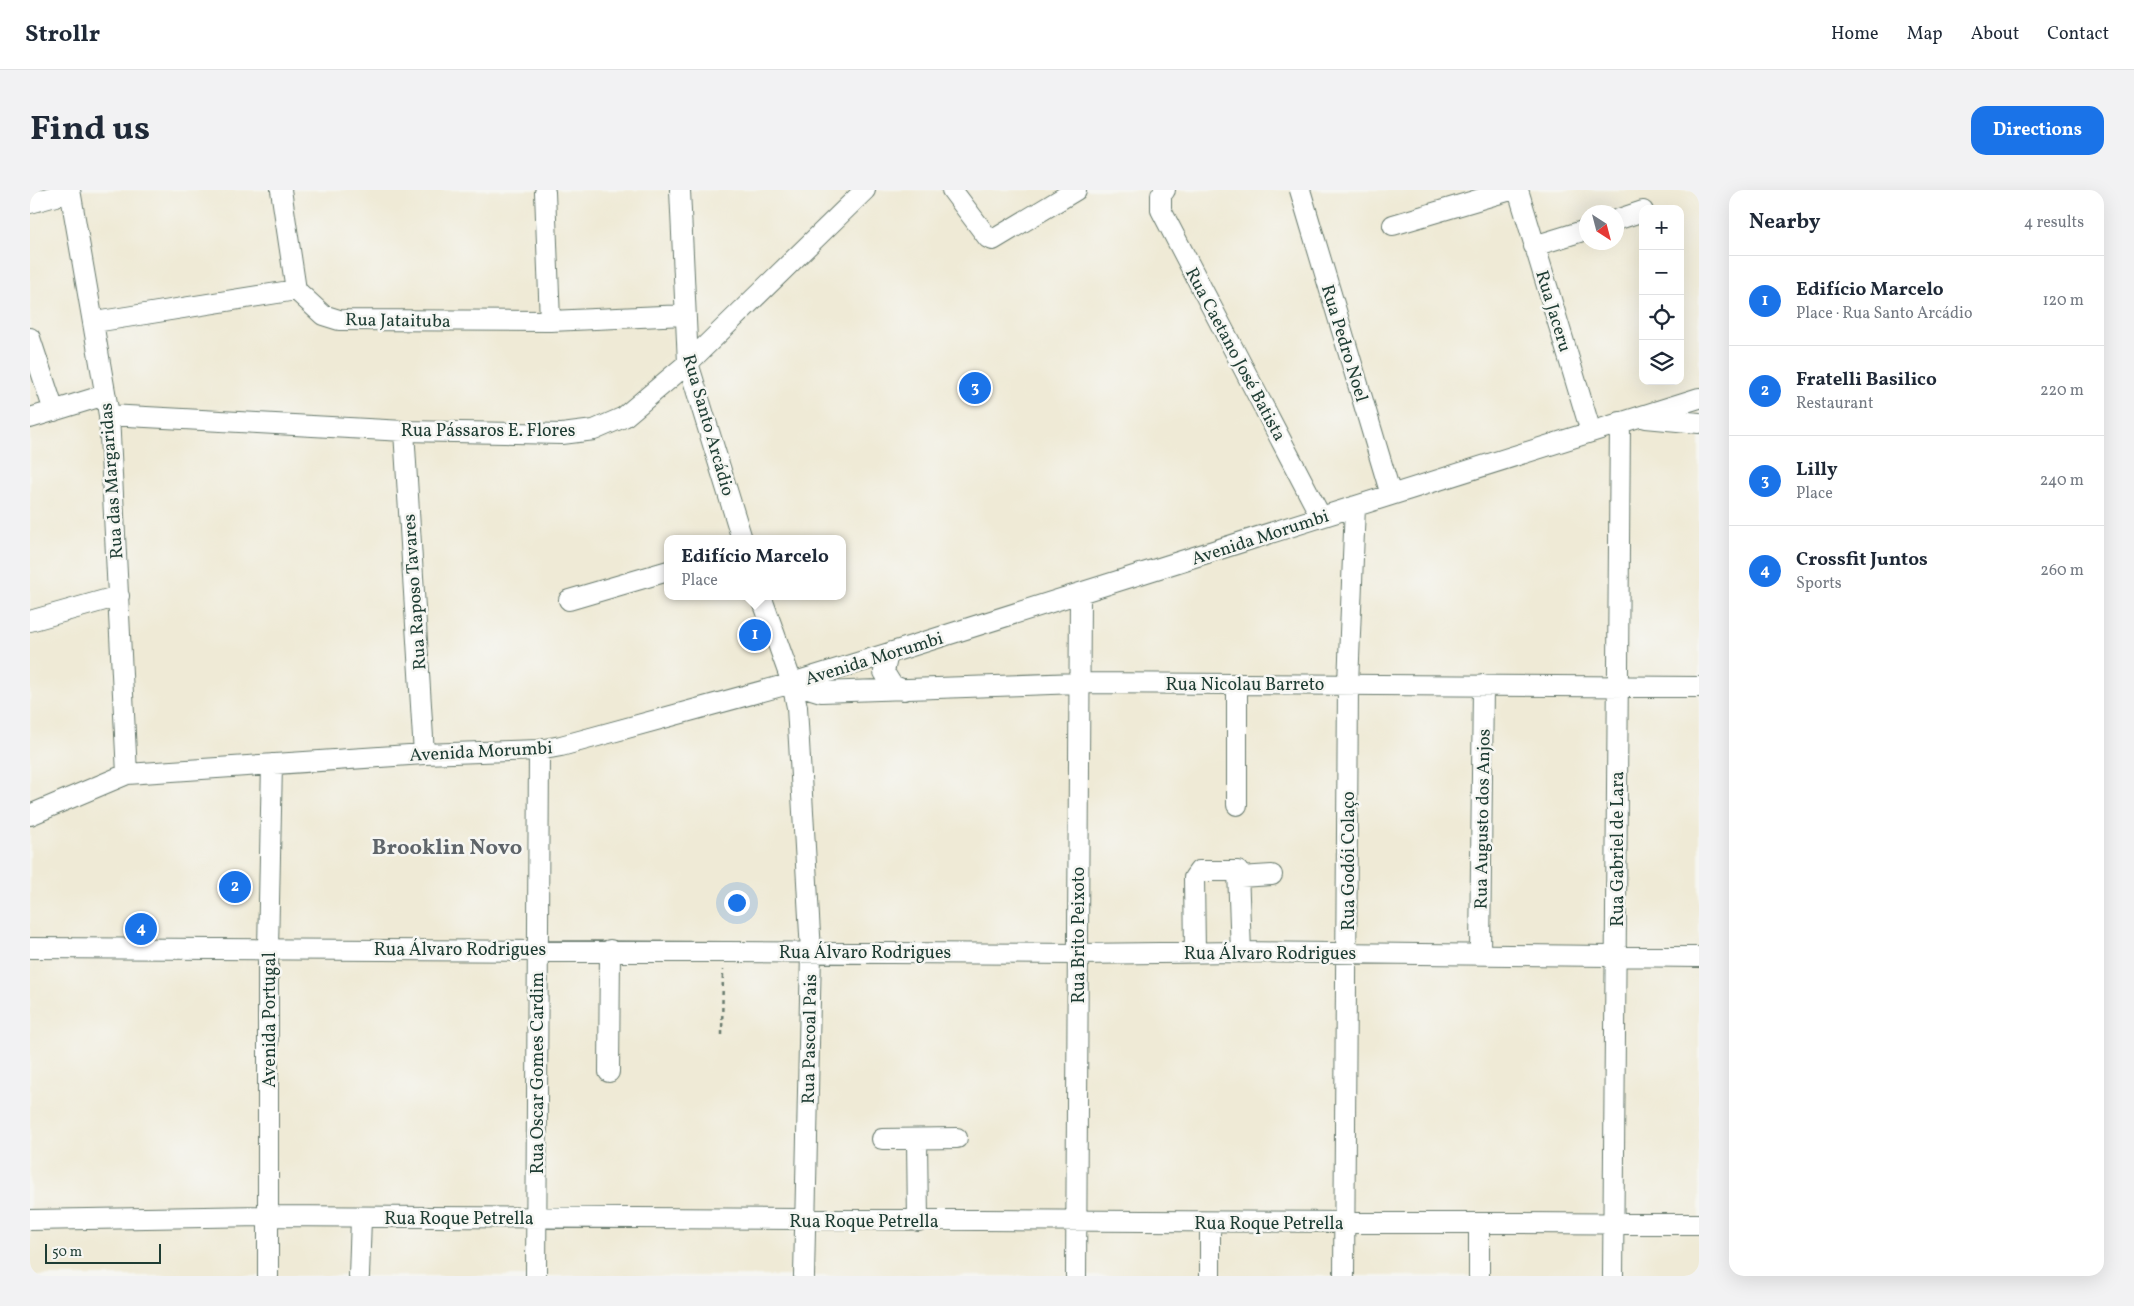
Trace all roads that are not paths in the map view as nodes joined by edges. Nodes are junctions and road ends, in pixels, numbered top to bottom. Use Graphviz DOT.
graph roads {
  1 [pos="280,190"];
  2 [pos="680,190"];
  3 [pos="865,190"];
  4 [pos="952,190"];
  5 [pos="1076,190"];
  6 [pos="1165,190"];
  7 [pos="1300,190"];
  8 [pos="1511,190"];
  9 [pos="1518,190"];
  10 [pos="70,191"];
  11 [pos="545,192"];
  12 [pos="30,203"];
  13 [pos="1639,212"];
  14 [pos="1624,217"];
  15 [pos="1394,225"];
  16 [pos="1579,232"];
  17 [pos="1534,246"];
  18 [pos="296,290"];
  19 [pos="685,315"];
  20 [pos="550,321"];
  21 [pos="95,322"];
  22 [pos="30,338"];
  23 [pos="688,363"];
  24 [pos="105,395"];
  25 [pos="1699,398"];
  26 [pos="54,411"];
  27 [pos="109,415"];
  28 [pos="1639,417"];
  29 [pos="30,418"];
  30 [pos="1620,422"];
  31 [pos="1699,423"];
  32 [pos="404,431"];
  33 [pos="1591,432"];
  34 [pos="1391,495"];
  35 [pos="1355,506"];
  36 [pos="1321,517"];
  37 [pos="741,535"];
  38 [pos="664,572"];
  39 [pos="1080,594"];
  40 [pos="119,596"];
  41 [pos="569,600"];
  42 [pos="762,600"];
  43 [pos="30,620"];
  44 [pos="892,652"];
  45 [pos="792,682"];
  46 [pos="1078,683"];
  47 [pos="1237,684"];
  48 [pos="1348,684"];
  49 [pos="1483,685"];
  50 [pos="1617,685"];
  51 [pos="1699,687"];
  52 [pos="904,690"];
  53 [pos="539,750"];
  54 [pos="424,754"];
  55 [pos="272,764"];
  56 [pos="127,774"];
  57 [pos="1237,805"];
  58 [pos="30,815"];
  59 [pos="1272,875"];
  60 [pos="1240,876"];
  61 [pos="30,948"];
  62 [pos="268,948"];
  63 [pos="538,950"];
  64 [pos="610,950"];
  65 [pos="811,952"];
  66 [pos="1195,952"];
  67 [pos="1241,952"];
  68 [pos="1078,954"];
  69 [pos="1348,954"];
  70 [pos="1480,954"];
  71 [pos="1699,957"];
  72 [pos="1616,958"];
  73 [pos="609,1072"];
  74 [pos="957,1138"];
  75 [pos="882,1139"];
  76 [pos="917,1140"];
  77 [pos="269,1216"];
  78 [pos="361,1218"];
  79 [pos="537,1218"];
  80 [pos="30,1220"];
  81 [pos="805,1221"];
  82 [pos="918,1221"];
  83 [pos="1076,1222"];
  84 [pos="1210,1222"];
  85 [pos="1345,1223"];
  86 [pos="1479,1223"];
  87 [pos="1613,1224"];
  88 [pos="1699,1224"];
  89 [pos="268,1276"];
  90 [pos="359,1276"];
  91 [pos="536,1276"];
  92 [pos="804,1276"];
  93 [pos="1076,1276"];
  94 [pos="1210,1276"];
  95 [pos="1344,1276"];
  96 [pos="1479,1276"];
  97 [pos="1613,1276"];
  1 -- 18 [label="street"];
  2 -- 19 [label="street, Rua Santo Arcádio"];
  3 -- 23 [label="street, Rua Pássaros E. Flores"];
  4 -- 5 [label="street"];
  6 -- 36 [label="street, Rua Caetano José Batista"];
  7 -- 34 [label="street, Rua Pedro Noel"];
  8 -- 15 [label="street"];
  9 -- 17 [label="street, Rua Jaceru"];
  10 -- 12 [label="street"];
  10 -- 21 [label="street, Rua das Margaridas"];
  11 -- 20 [label="street"];
  13 -- 14 [label="street"];
  16 -- 17 [label="street"];
  17 -- 33 [label="street, Rua Jaceru"];
  18 -- 20 [label="street, Rua Jataituba"];
  18 -- 21 [label="street"];
  19 -- 20 [label="street, Rua Jataituba"];
  19 -- 23 [label="street, Rua Santo Arcádio"];
  21 -- 24 [label="street, Rua das Margaridas"];
  22 -- 26 [label="street"];
  23 -- 32 [label="street, Rua Pássaros E. Flores"];
  23 -- 37 [label="street, Rua Santo Arcádio"];
  24 -- 26 [label="street"];
  24 -- 27 [label="street, Rua das Margaridas"];
  25 -- 28 [label="street, Avenida Morumbi"];
  26 -- 29 [label="street"];
  27 -- 32 [label="street, Rua Pássaros E. Flores"];
  27 -- 40 [label="street, Rua das Margaridas"];
  28 -- 30 [label="street, Avenida Morumbi"];
  28 -- 31 [label="street"];
  30 -- 33 [label="street, Avenida Morumbi"];
  30 -- 50 [label="street, Rua Gabriel de Lara"];
  32 -- 54 [label="street, Rua Raposo Tavares"];
  33 -- 34 [label="street, Avenida Morumbi"];
  34 -- 35 [label="street, Avenida Morumbi"];
  35 -- 36 [label="street, Avenida Morumbi"];
  35 -- 48 [label="street, Rua Godói Colaço"];
  36 -- 39 [label="street, Avenida Morumbi"];
  38 -- 41 [label="street"];
  39 -- 44 [label="street, Avenida Morumbi"];
  39 -- 46 [label="street, Rua Brito Peixoto"];
  40 -- 43 [label="street"];
  40 -- 56 [label="street, Rua das Margaridas"];
  42 -- 45 [label="street"];
  44 -- 45 [label="street, Avenida Morumbi"];
  44 -- 52 [label="street"];
  45 -- 52 [label="street, Rua Nicolau Barreto"];
  45 -- 53 [label="street, Avenida Morumbi"];
  45 -- 65 [label="street, Rua Pascoal Pais"];
  46 -- 47 [label="street, Rua Nicolau Barreto"];
  46 -- 52 [label="street, Rua Nicolau Barreto"];
  46 -- 68 [label="street, Rua Brito Peixoto"];
  47 -- 48 [label="street, Rua Nicolau Barreto"];
  47 -- 57 [label="street"];
  48 -- 49 [label="street, Rua Nicolau Barreto"];
  48 -- 69 [label="street, Rua Godói Colaço"];
  49 -- 50 [label="street, Rua Nicolau Barreto"];
  49 -- 70 [label="street, Rua Augusto dos Anjos"];
  50 -- 51 [label="street, Rua Nicolau Barreto"];
  50 -- 72 [label="street, Rua Gabriel de Lara"];
  53 -- 54 [label="street, Avenida Morumbi"];
  53 -- 63 [label="street, Rua Oscar Gomes Cardim"];
  54 -- 55 [label="street, Avenida Morumbi"];
  55 -- 56 [label="street, Avenida Morumbi"];
  55 -- 62 [label="street, Avenida Portugal"];
  56 -- 58 [label="street, Avenida Morumbi"];
  59 -- 60 [label="street"];
  60 -- 66 [label="street"];
  60 -- 67 [label="street"];
  61 -- 62 [label="street, Rua Álvaro Rodrigues"];
  62 -- 63 [label="street, Rua Álvaro Rodrigues"];
  62 -- 77 [label="street, Avenida Portugal"];
  63 -- 64 [label="street, Rua Álvaro Rodrigues"];
  63 -- 79 [label="street, Rua Oscar Gomes Cardim"];
  64 -- 65 [label="street, Rua Álvaro Rodrigues"];
  64 -- 73 [label="street"];
  65 -- 68 [label="street, Rua Álvaro Rodrigues"];
  65 -- 81 [label="street, Rua Pascoal Pais"];
  66 -- 67 [label="street, Rua Álvaro Rodrigues"];
  66 -- 68 [label="street, Rua Álvaro Rodrigues"];
  67 -- 69 [label="street, Rua Álvaro Rodrigues"];
  68 -- 83 [label="street, Rua Brito Peixoto"];
  69 -- 70 [label="street, Rua Álvaro Rodrigues"];
  69 -- 85 [label="street, Rua Godói Colaço"];
  70 -- 72 [label="street, Rua Álvaro Rodrigues"];
  71 -- 72 [label="street, Rua Álvaro Rodrigues"];
  72 -- 87 [label="street, Rua Gabriel de Lara"];
  74 -- 76 [label="street"];
  75 -- 76 [label="street"];
  76 -- 82 [label="street"];
  77 -- 78 [label="street, Rua Roque Petrella"];
  77 -- 80 [label="street, Rua Roque Petrella"];
  77 -- 89 [label="street, Avenida Portugal"];
  78 -- 79 [label="street, Rua Roque Petrella"];
  78 -- 90 [label="street"];
  79 -- 81 [label="street, Rua Roque Petrella"];
  79 -- 91 [label="street, Rua Oscar Gomes Cardim"];
  81 -- 82 [label="street, Rua Roque Petrella"];
  81 -- 92 [label="street, Rua Pascoal Pais"];
  82 -- 83 [label="street, Rua Roque Petrella"];
  83 -- 84 [label="street, Rua Roque Petrella"];
  83 -- 93 [label="street, Rua Brito Peixoto"];
  84 -- 85 [label="street, Rua Roque Petrella"];
  84 -- 94 [label="street"];
  85 -- 86 [label="street, Rua Roque Petrella"];
  85 -- 95 [label="street, Rua Godói Colaço"];
  86 -- 87 [label="street, Rua Roque Petrella"];
  86 -- 96 [label="street"];
  87 -- 88 [label="street, Rua Roque Petrella"];
  87 -- 97 [label="street, Rua Gabriel de Lara"];
}
